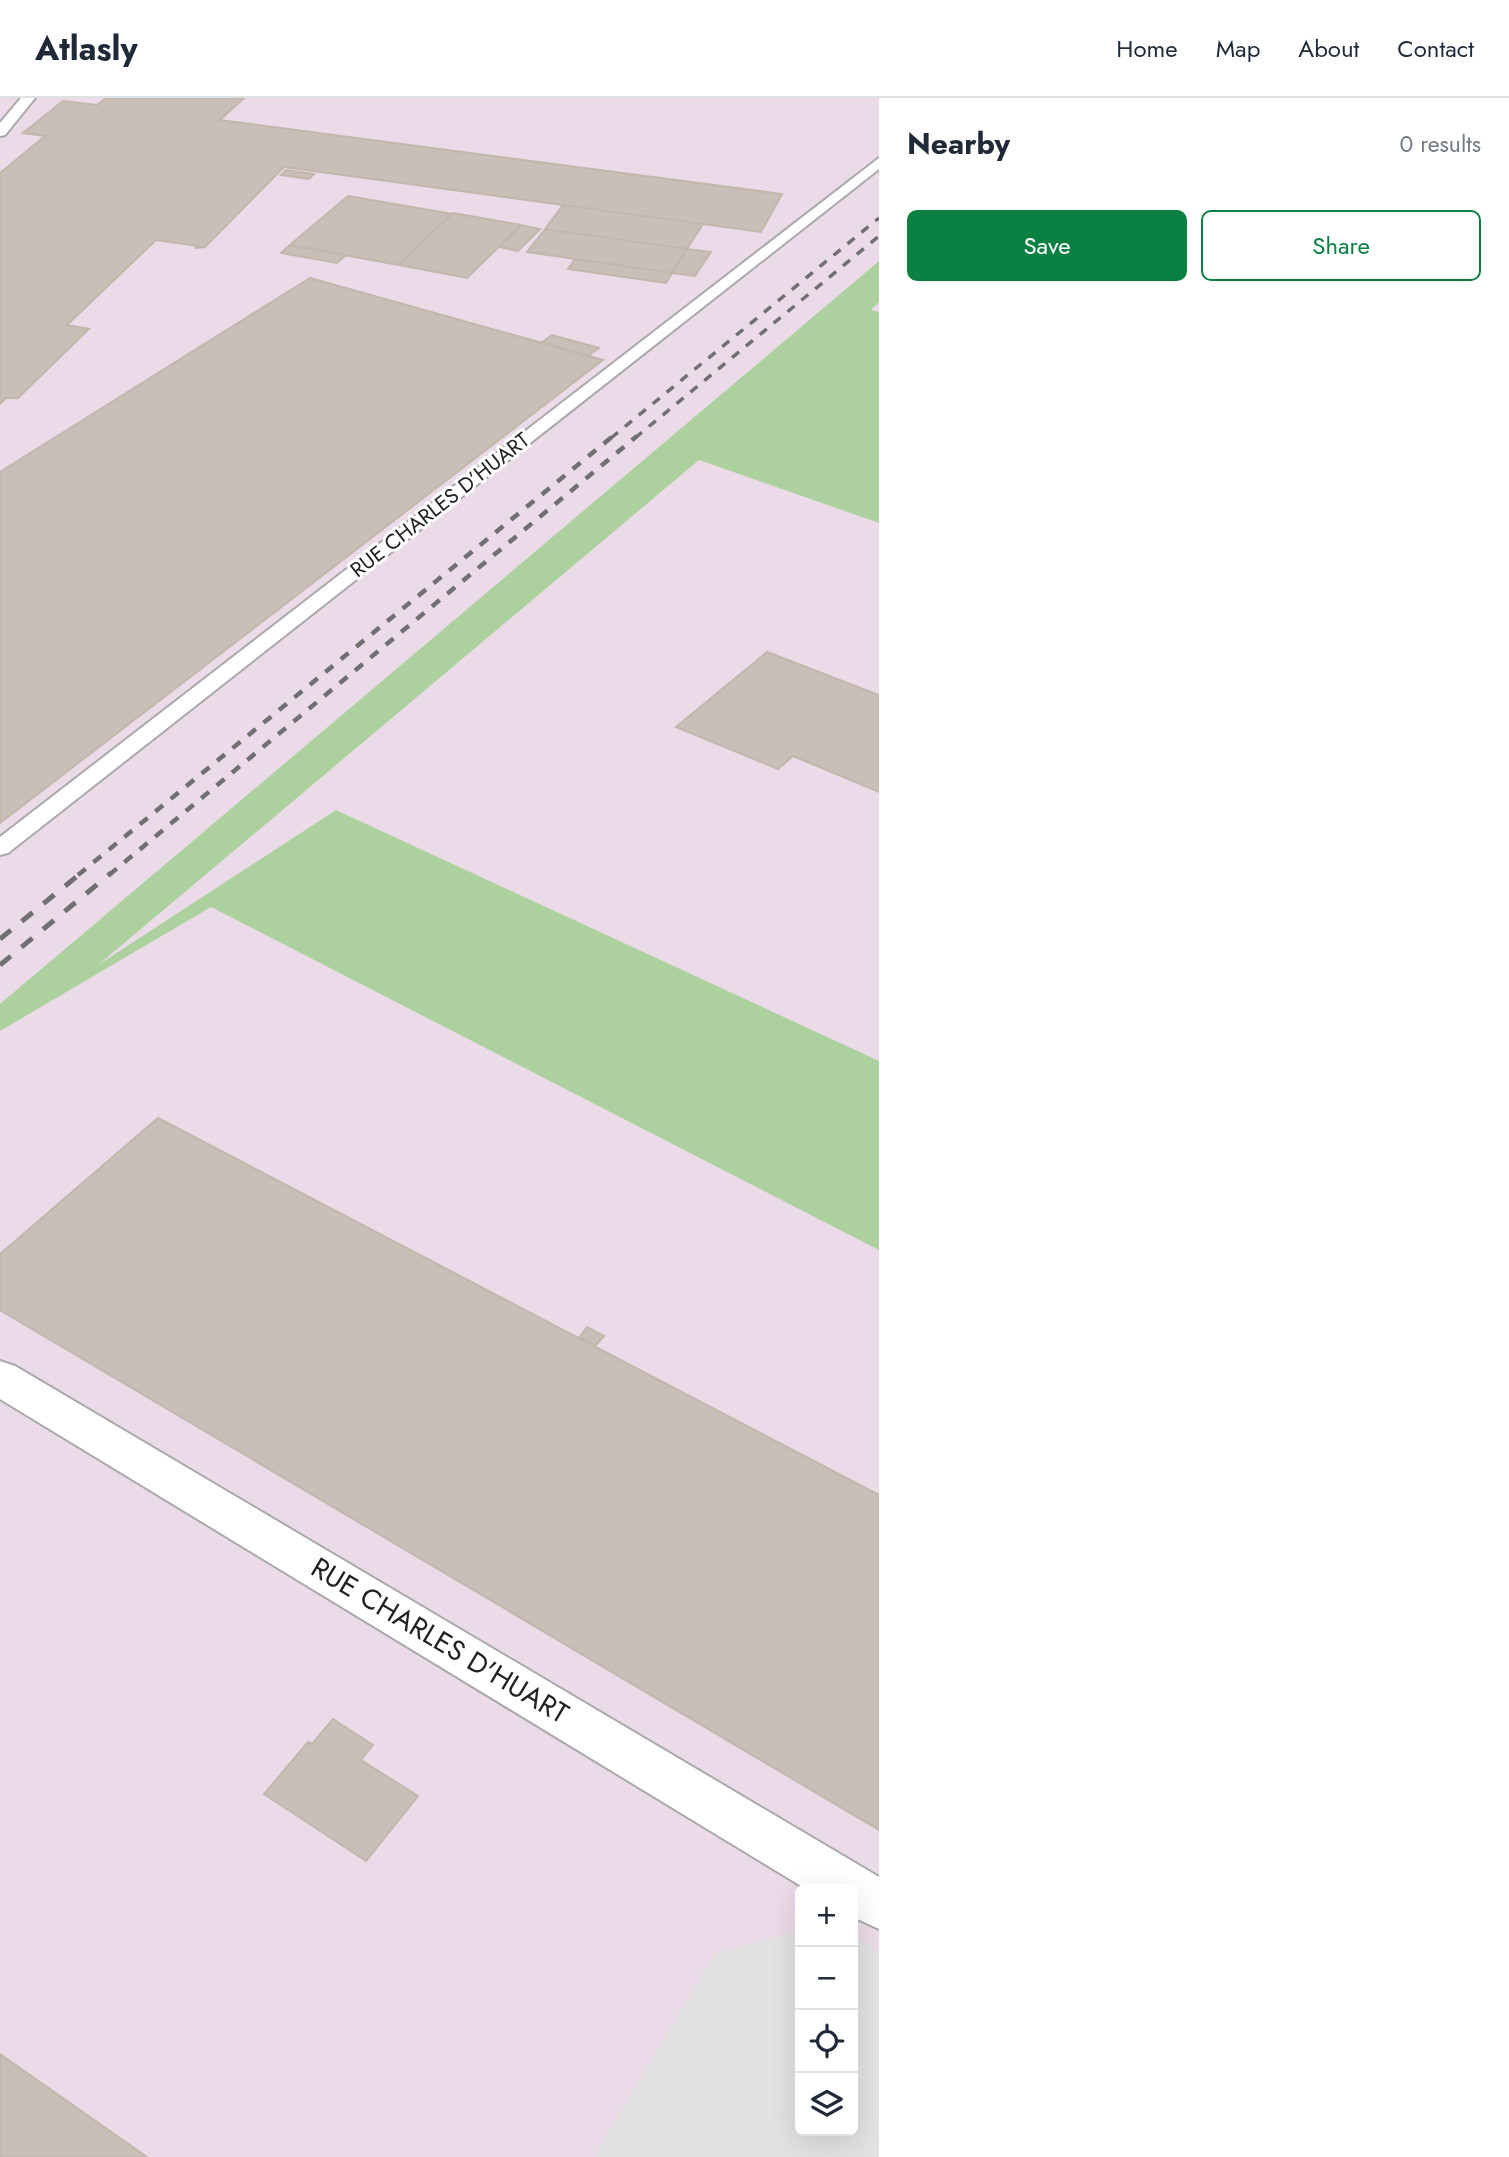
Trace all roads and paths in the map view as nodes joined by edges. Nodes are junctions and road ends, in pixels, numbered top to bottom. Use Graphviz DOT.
graph roads {
  1 [pos="28,98"];
  2 [pos="0,132"];
  3 [pos="879,162"];
  4 [pos="0,848"];
  5 [pos="0,1378"];
  6 [pos="879,1905"];
  1 -- 2 [label="lane"];
  3 -- 4 [label="lane, RUE CHARLES D’HUART"];
  5 -- 6 [label="street, RUE CHARLES D'HUART"];
}
